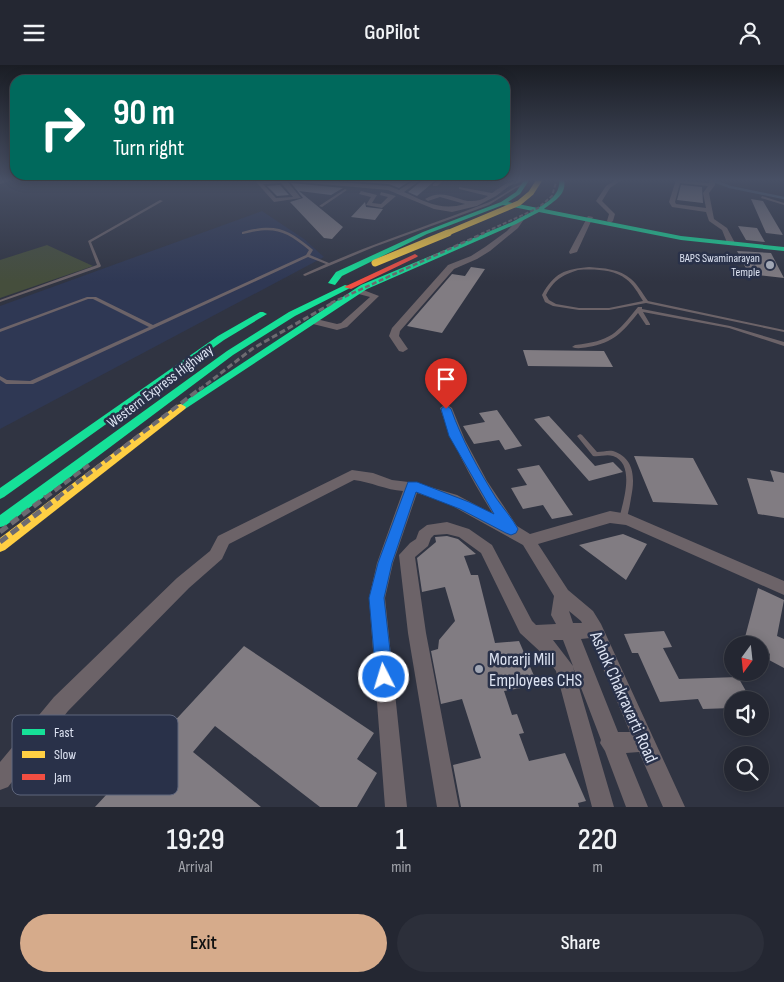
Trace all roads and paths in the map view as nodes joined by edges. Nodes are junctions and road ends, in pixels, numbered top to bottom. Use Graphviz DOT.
graph roads {
  1 [pos="139,214"];
  2 [pos="462,214"];
  3 [pos="474,214"];
  4 [pos="493,214"];
  5 [pos="508,214"];
  6 [pos="530,214"];
  7 [pos="565,214"];
  8 [pos="612,214"];
  9 [pos="711,214"];
  10 [pos="522,218"];
  11 [pos="590,218"];
  12 [pos="610,221"];
  13 [pos="243,233"];
  14 [pos="731,242"];
  15 [pos="784,247"];
  16 [pos="573,252"];
  17 [pos="439,254"];
  18 [pos="308,256"];
  19 [pos="329,264"];
  20 [pos="451,267"];
  21 [pos="305,275"];
  22 [pos="332,283"];
  23 [pos="356,289"];
  24 [pos="298,298"];
  25 [pos="0,301"];
  26 [pos="646,302"];
  27 [pos="273,308"];
  28 [pos="639,310"];
  29 [pos="312,321"];
  30 [pos="648,323"];
  31 [pos="152,327"];
  32 [pos="0,331"];
  33 [pos="784,331"];
  34 [pos="784,344"];
  35 [pos="575,347"];
  36 [pos="403,349"];
  37 [pos="0,378"];
  38 [pos="446,409"];
  39 [pos="580,436"];
  40 [pos="412,486"];
  41 [pos="0,494"];
  42 [pos="624,519"];
  43 [pos="0,522"];
  44 [pos="511,529"];
  45 [pos="528,541"];
  46 [pos="0,546"];
  47 [pos="784,588"];
  48 [pos="562,595"];
  49 [pos="595,630"];
  50 [pos="569,632"];
  51 [pos="532,633"];
  52 [pos="52,715"];
  53 [pos="644,742"];
  54 [pos="610,743"];
  55 [pos="12,764"];
  56 [pos="0,779"];
  57 [pos="396,807"];
  58 [pos="448,807"];
  59 [pos="603,807"];
  60 [pos="637,807"];
  61 [pos="674,807"];
  1 -- 25 [label="lane"];
  2 -- 19 [label="lane"];
  3 -- 22 [label="main road"];
  4 -- 22 [label="main road, bridge"];
  5 -- 23 [label="main road"];
  6 -- 10 [label="main road"];
  7 -- 11 [label="main road"];
  8 -- 12 [label="street"];
  9 -- 14 [label="street"];
  10 -- 17 [label="main road"];
  10 -- 20 [label="street"];
  11 -- 12 [label="main road"];
  11 -- 14 [label="main road"];
  11 -- 16 [label="street"];
  12 -- 14 [label="main road"];
  13 -- 18 [label="lane"];
  14 -- 15 [label="main road"];
  17 -- 20 [label="street"];
  17 -- 23 [label="main road"];
  18 -- 19 [label="lane"];
  18 -- 31 [label="lane"];
  19 -- 21 [label="lane"];
  20 -- 36 [label="street"];
  22 -- 24 [label="main road"];
  23 -- 29 [label="main road"];
  23 -- 29 [label="street"];
  23 -- 43 [label="main road, Western Express Highway"];
  26 -- 26 [label="lane"];
  26 -- 28 [label="lane"];
  26 -- 33 [label="lane"];
  27 -- 41 [label="main road, Western Express Highway"];
  28 -- 30 [label="lane"];
  28 -- 34 [label="lane"];
  28 -- 35 [label="lane"];
  29 -- 46 [label="main road"];
  31 -- 32 [label="lane"];
  31 -- 37 [label="lane"];
  38 -- 44 [label="street"];
  39 -- 42 [label="lane"];
  40 -- 44 [label="street"];
  40 -- 52 [label="street"];
  40 -- 57 [label="street"];
  42 -- 45 [label="street"];
  42 -- 47 [label="street"];
  44 -- 45 [label="street"];
  45 -- 48 [label="street, Ashok Chakravarti Road"];
  48 -- 49 [label="street, Ashok Chakravarti Road"];
  48 -- 50 [label="street, Ashok Chakravarti Road"];
  49 -- 50 [label="street"];
  49 -- 53 [label="street, Ashok Chakravarti Road"];
  50 -- 51 [label="street"];
  50 -- 54 [label="street, Ashok Chakravarti Road"];
  51 -- 58 [label="street"];
  51 -- 59 [label="street"];
  53 -- 54 [label="street"];
  53 -- 61 [label="street, Ashok Chakravarti Road"];
  54 -- 60 [label="street, Ashok Chakravarti Road"];
  55 -- 56 [label="street"];
}
